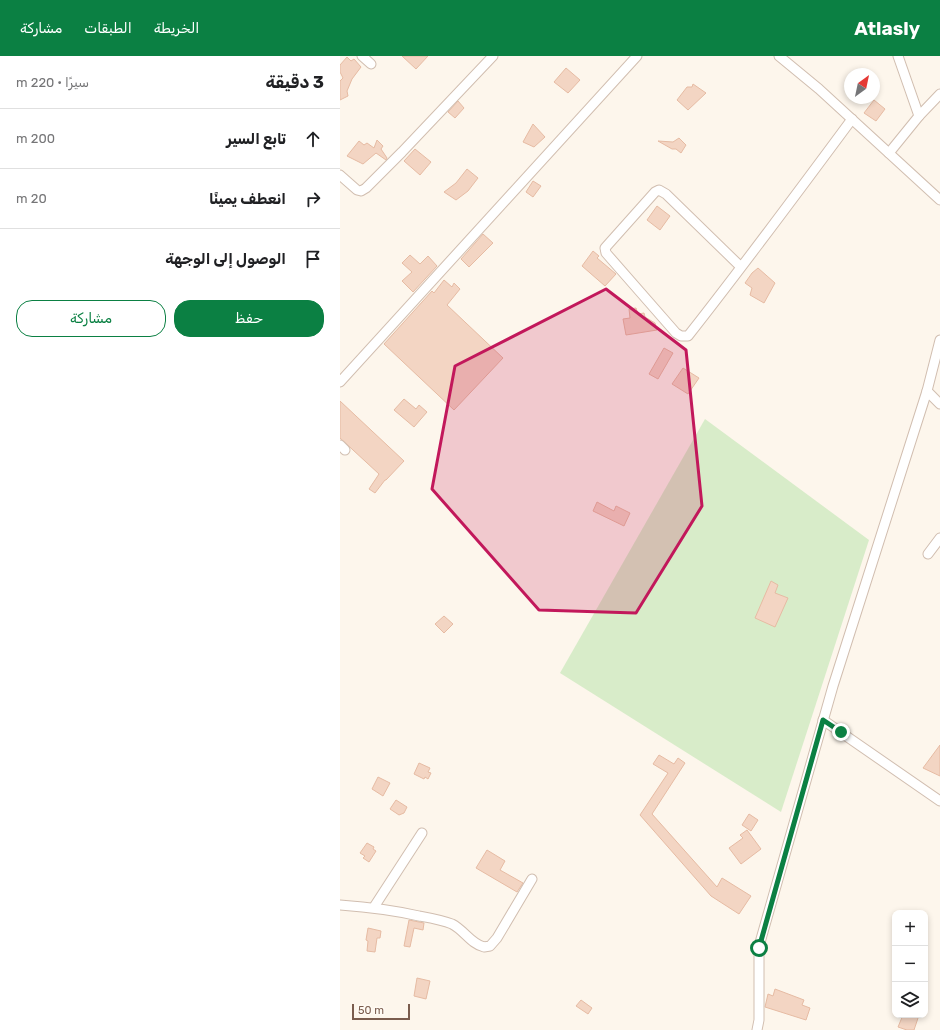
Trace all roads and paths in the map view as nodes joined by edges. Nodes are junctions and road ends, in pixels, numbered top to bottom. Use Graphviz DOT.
graph roads {
  1 [pos="362,56"];
  2 [pos="493,56"];
  3 [pos="636,56"];
  4 [pos="779,56"];
  5 [pos="898,56"];
  6 [pos="371,64"];
  7 [pos="940,94"];
  8 [pos="919,116"];
  9 [pos="852,120"];
  10 [pos="889,153"];
  11 [pos="340,175"];
  12 [pos="940,200"];
  13 [pos="741,267"];
  14 [pos="940,340"];
  15 [pos="340,382"];
  16 [pos="927,390"];
  17 [pos="940,404"];
  18 [pos="940,538"];
  19 [pos="928,554"];
  20 [pos="823,720"];
  21 [pos="940,801"];
  22 [pos="422,833"];
  23 [pos="532,879"];
  24 [pos="340,905"];
  25 [pos="374,907"];
  26 [pos="757,1030"];
  1 -- 6 [label="street"];
  2 -- 11 [label="street"];
  3 -- 15 [label="street"];
  4 -- 9 [label="street"];
  5 -- 8 [label="street"];
  7 -- 8 [label="street"];
  8 -- 10 [label="street"];
  9 -- 10 [label="street"];
  9 -- 13 [label="street"];
  10 -- 12 [label="street"];
  13 -- 13 [label="street"];
  14 -- 16 [label="street"];
  16 -- 17 [label="street"];
  16 -- 20 [label="street"];
  18 -- 19 [label="street"];
  20 -- 21 [label="street"];
  20 -- 26 [label="street"];
  22 -- 25 [label="street"];
  23 -- 25 [label="street"];
  24 -- 25 [label="street"];
}
